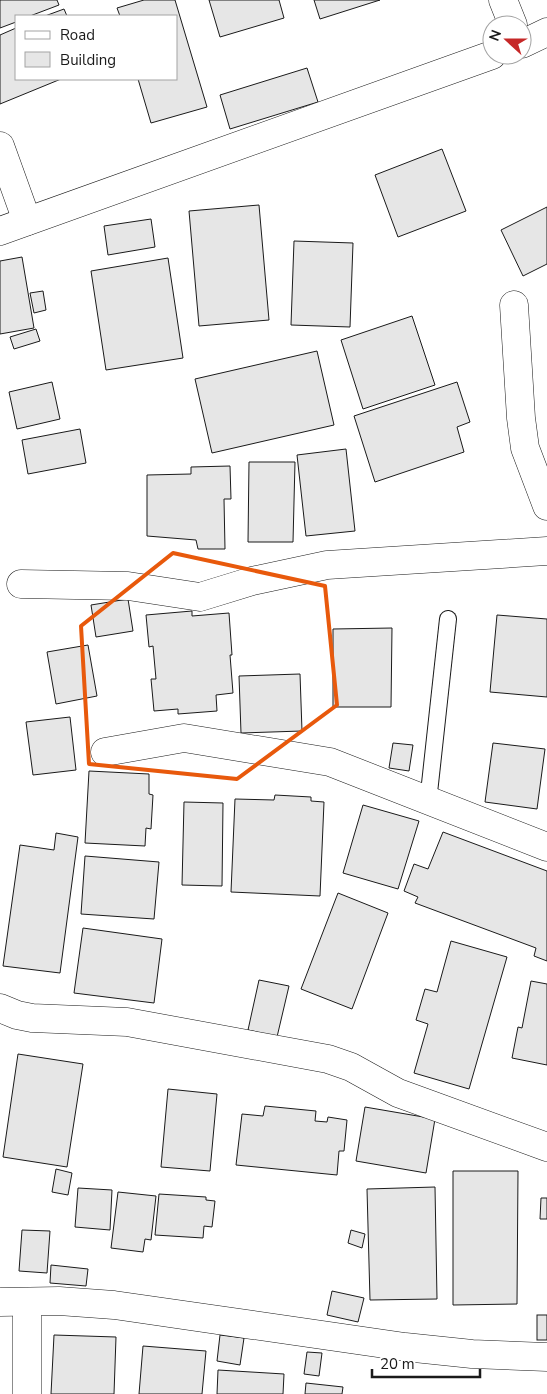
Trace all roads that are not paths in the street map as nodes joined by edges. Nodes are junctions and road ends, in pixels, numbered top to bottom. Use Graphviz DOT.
graph roads {
  1 [pos="503,0"];
  2 [pos="509,15"];
  3 [pos="547,32"];
  4 [pos="532,39"];
  5 [pos="482,58"];
  6 [pos="0,146"];
  7 [pos="27,221"];
  8 [pos="0,231"];
  9 [pos="514,305"];
  10 [pos="547,506"];
  11 [pos="547,551"];
  12 [pos="22,584"];
  13 [pos="448,619"];
  14 [pos="105,752"];
  15 [pos="428,802"];
  16 [pos="547,847"];
  17 [pos="0,1008"];
  18 [pos="547,1147"];
  19 [pos="0,1302"];
  20 [pos="27,1302"];
  21 [pos="547,1357"];
  22 [pos="27,1394"];
  1 -- 2 [label="street"];
  3 -- 4 [label="street"];
  5 -- 7 [label="street"];
  6 -- 7 [label="street"];
  7 -- 8 [label="street"];
  9 -- 10 [label="street"];
  11 -- 12 [label="street"];
  13 -- 15 [label="lane"];
  14 -- 15 [label="street"];
  15 -- 16 [label="street"];
  17 -- 18 [label="street"];
  19 -- 20 [label="street"];
  20 -- 21 [label="street"];
  20 -- 22 [label="street"];
}
